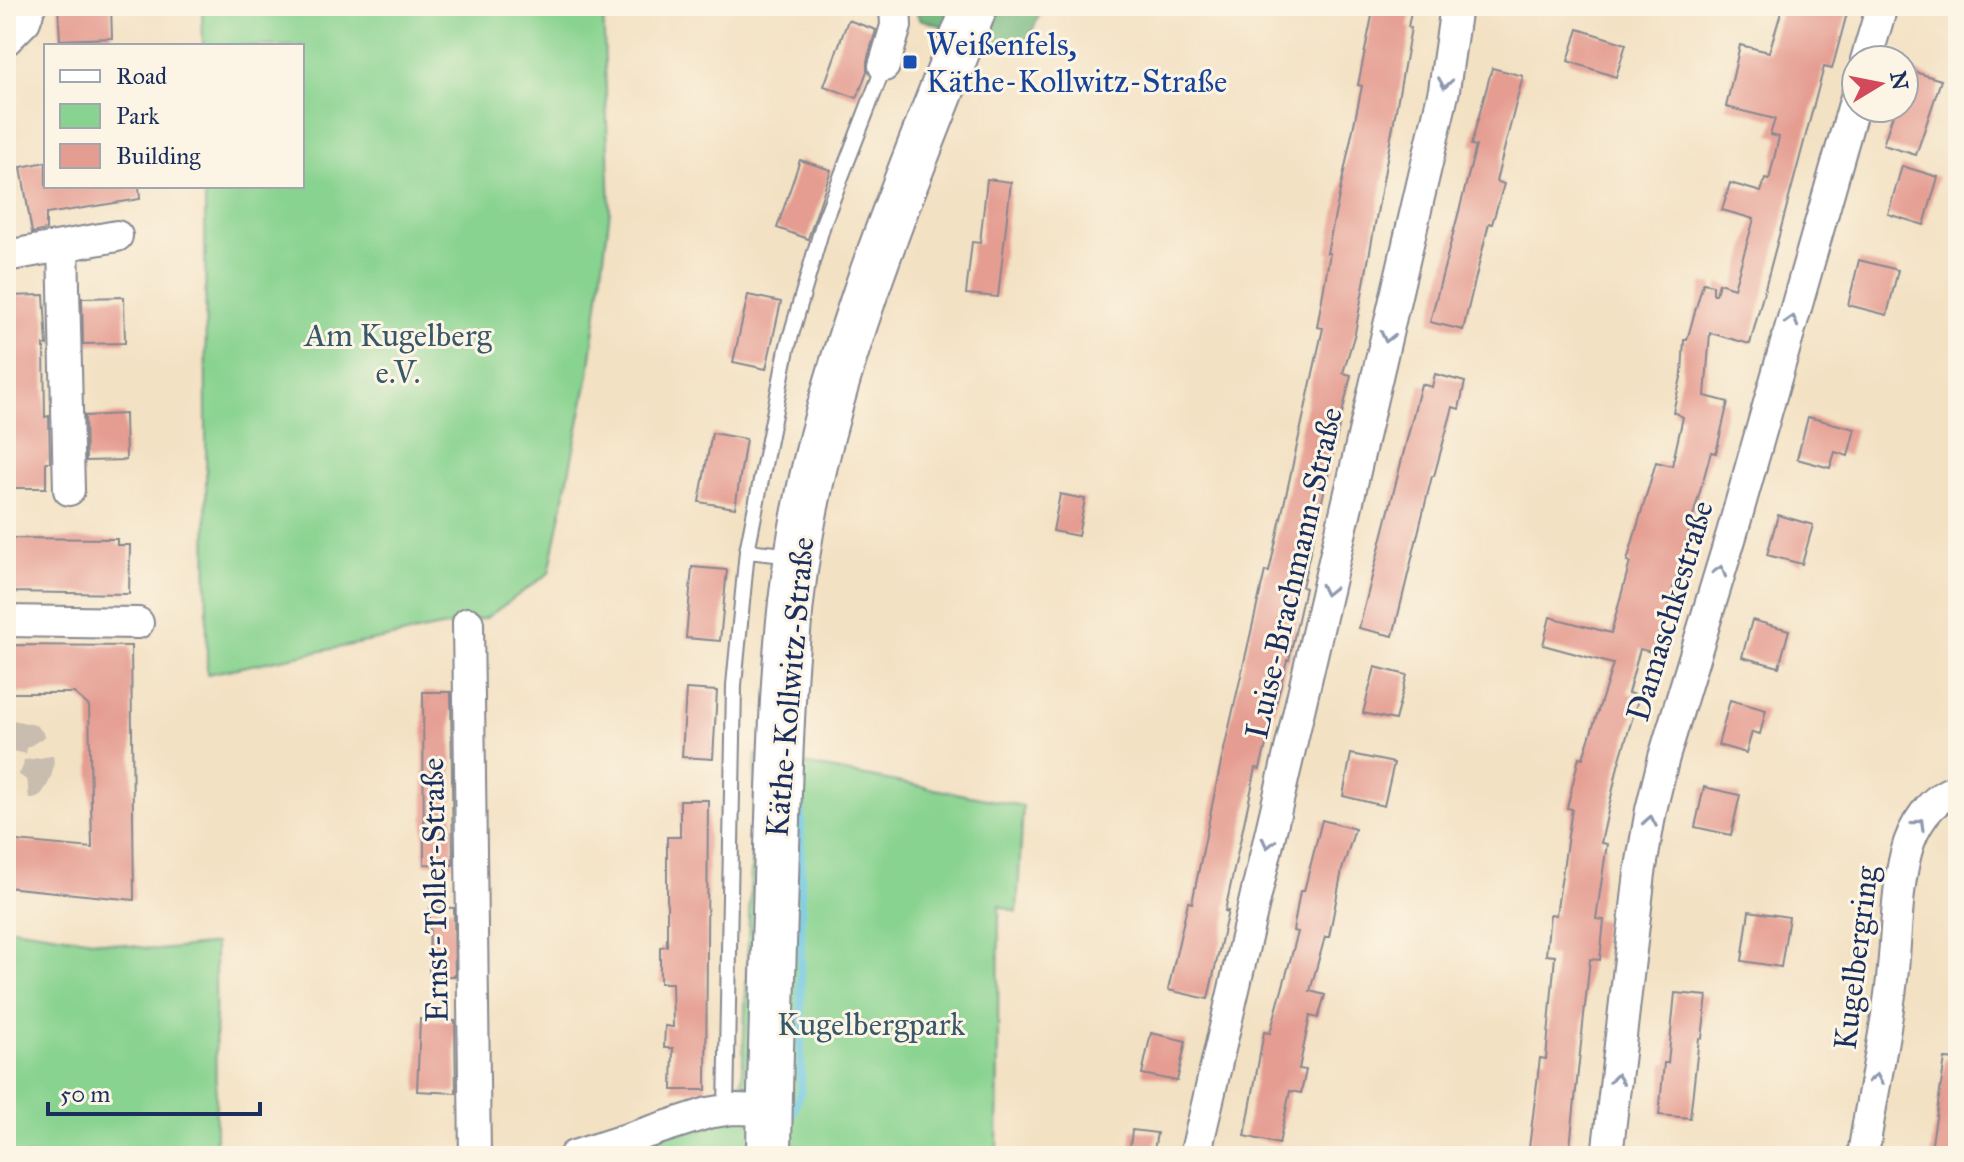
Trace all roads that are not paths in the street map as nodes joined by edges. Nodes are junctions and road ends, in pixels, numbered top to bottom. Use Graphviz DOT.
graph roads {
  1 [pos="30,6"];
  2 [pos="895,6"];
  3 [pos="975,6"];
  4 [pos="1456,6"];
  5 [pos="1882,6"];
  6 [pos="6,40"];
  7 [pos="1871,44"];
  8 [pos="884,66"];
  9 [pos="1848,124"];
  10 [pos="117,236"];
  11 [pos="63,247"];
  12 [pos="6,256"];
  13 [pos="69,490"];
  14 [pos="747,551"];
  15 [pos="798,557"];
  16 [pos="6,621"];
  17 [pos="138,623"];
  18 [pos="468,623"];
  19 [pos="1958,790"];
  20 [pos="726,1110"];
  21 [pos="769,1110"];
  22 [pos="475,1156"];
  23 [pos="574,1156"];
  24 [pos="769,1156"];
  25 [pos="1195,1156"];
  26 [pos="1607,1156"];
  27 [pos="1863,1156"];
  1 -- 6 [label="street"];
  2 -- 8 [label="street"];
  3 -- 15 [label="main road, Käthe-Kollwitz-Straße"];
  4 -- 25 [label="street, Luise-Brachmann-Straße, one-way"];
  5 -- 7 [label="street"];
  8 -- 14 [label="lane"];
  26 -- 9 [label="street, Damaschkestraße, one-way"];
  10 -- 11 [label="street"];
  11 -- 12 [label="street"];
  11 -- 13 [label="street"];
  14 -- 15 [label="lane"];
  14 -- 20 [label="lane"];
  15 -- 21 [label="main road, Käthe-Kollwitz-Straße"];
  16 -- 17 [label="street"];
  18 -- 22 [label="street, Ernst-Toller-Straße"];
  27 -- 19 [label="street, Kugelbergring, one-way"];
  20 -- 21 [label="street"];
  20 -- 23 [label="street"];
  21 -- 24 [label="main road, Käthe-Kollwitz-Straße"];
}
